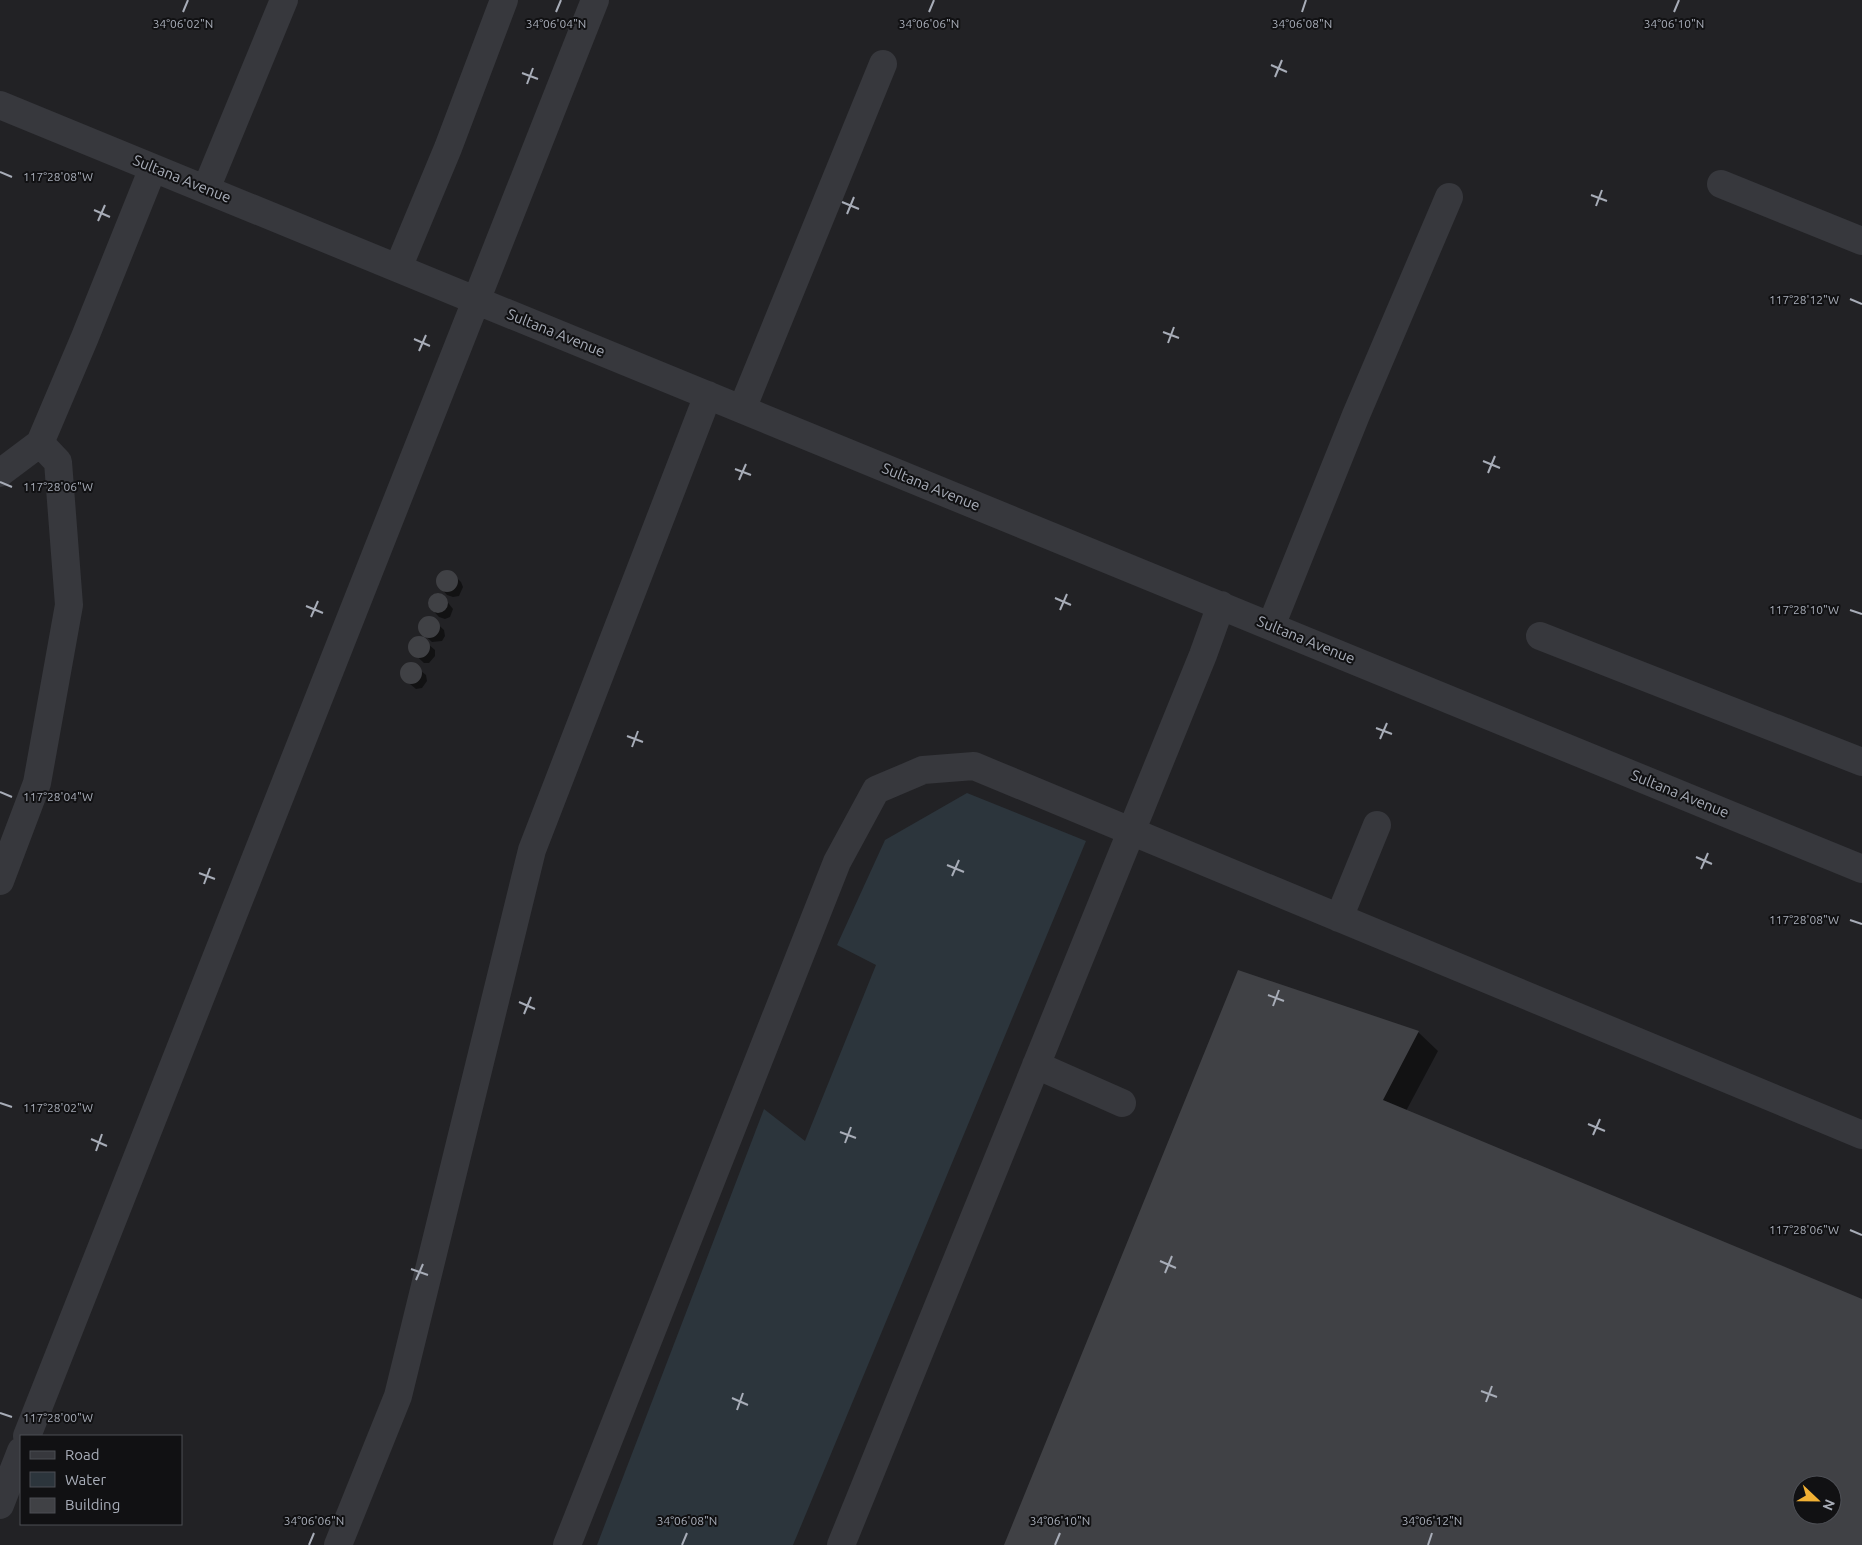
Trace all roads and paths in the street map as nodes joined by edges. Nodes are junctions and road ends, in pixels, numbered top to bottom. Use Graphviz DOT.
graph roads {
  1 [pos="284,0"];
  2 [pos="504,0"];
  3 [pos="595,0"];
  4 [pos="883,64"];
  5 [pos="0,105"];
  6 [pos="153,168"];
  7 [pos="1721,184"];
  8 [pos="206,189"];
  9 [pos="1449,197"];
  10 [pos="1862,242"];
  11 [pos="398,268"];
  12 [pos="477,300"];
  13 [pos="708,395"];
  14 [pos="742,409"];
  15 [pos="40,443"];
  16 [pos="0,473"];
  17 [pos="1221,606"];
  18 [pos="1271,626"];
  19 [pos="1540,636"];
  20 [pos="1862,762"];
  21 [pos="1377,825"];
  22 [pos="1131,832"];
  23 [pos="1862,869"];
  24 [pos="0,881"];
  25 [pos="1338,918"];
  26 [pos="1036,1065"];
  27 [pos="1122,1103"];
  28 [pos="1862,1135"];
  29 [pos="27,1435"];
  30 [pos="20,1454"];
  31 [pos="0,1505"];
  32 [pos="338,1545"];
  33 [pos="567,1545"];
  34 [pos="841,1545"];
  1 -- 8 [label="street"];
  2 -- 11 [label="street"];
  3 -- 12 [label="street"];
  4 -- 14 [label="street"];
  5 -- 6 [label="street, Sultana Avenue"];
  6 -- 8 [label="street, Sultana Avenue"];
  6 -- 15 [label="street"];
  7 -- 10 [label="street"];
  8 -- 11 [label="street, Sultana Avenue"];
  9 -- 18 [label="street"];
  11 -- 12 [label="street, Sultana Avenue"];
  12 -- 13 [label="street, Sultana Avenue"];
  12 -- 29 [label="street"];
  13 -- 14 [label="street, Sultana Avenue"];
  13 -- 32 [label="street"];
  14 -- 17 [label="street, Sultana Avenue"];
  15 -- 16 [label="street"];
  15 -- 24 [label="street"];
  17 -- 18 [label="street, Sultana Avenue"];
  17 -- 22 [label="street"];
  18 -- 23 [label="street, Sultana Avenue"];
  19 -- 20 [label="street"];
  21 -- 25 [label="street"];
  22 -- 25 [label="street"];
  22 -- 26 [label="street"];
  22 -- 33 [label="street"];
  25 -- 28 [label="street"];
  26 -- 27 [label="street"];
  26 -- 34 [label="street"];
  30 -- 31 [label="street"];
}
